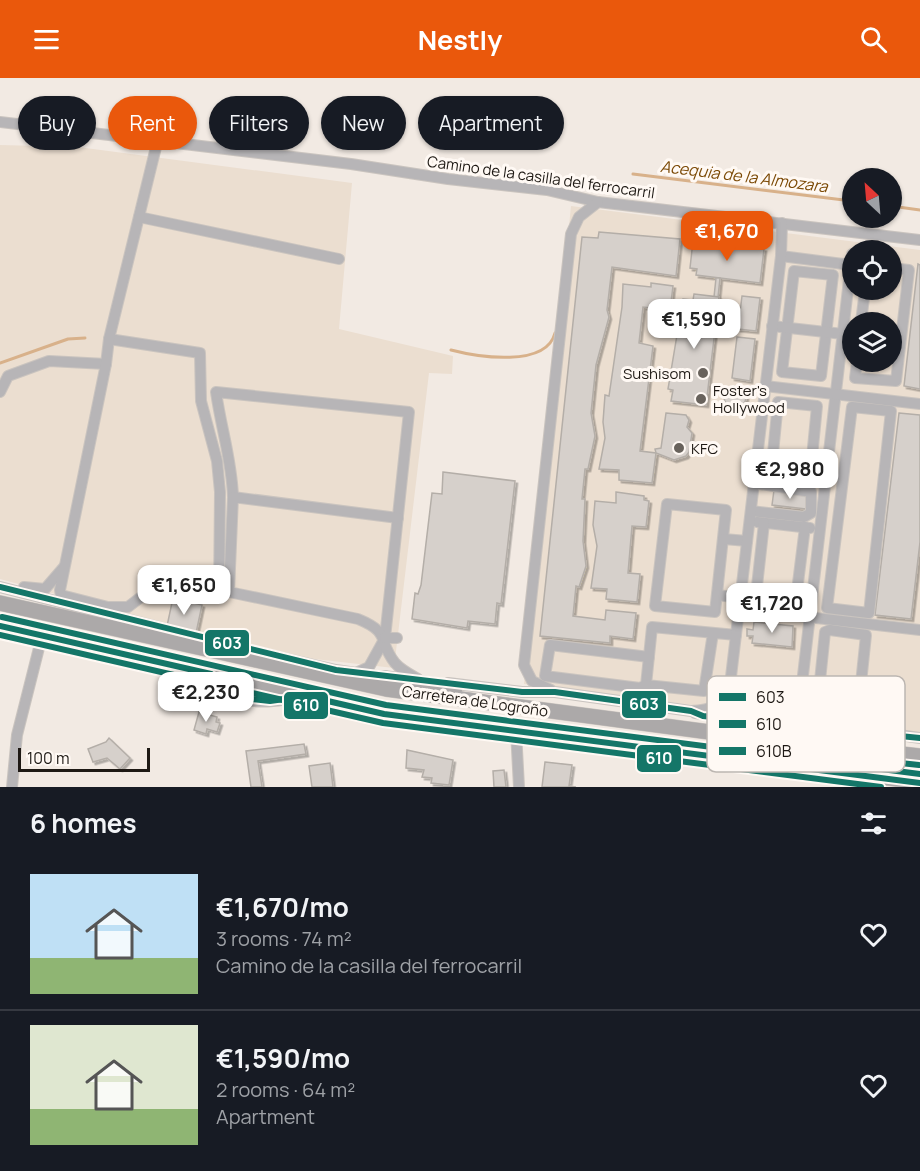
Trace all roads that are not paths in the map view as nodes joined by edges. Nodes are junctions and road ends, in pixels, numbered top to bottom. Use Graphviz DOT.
graph roads {
  1 [pos="0,122"];
  2 [pos="108,134"];
  3 [pos="197,144"];
  4 [pos="155,150"];
  5 [pos="598,202"];
  6 [pos="139,217"];
  7 [pos="782,224"];
  8 [pos="855,232"];
  9 [pos="854,240"];
  10 [pos="920,240"];
  11 [pos="780,256"];
  12 [pos="842,256"];
  13 [pos="339,259"];
  14 [pos="902,269"];
  15 [pos="853,300"];
  16 [pos="864,302"];
  17 [pos="862,312"];
  18 [pos="772,326"];
  19 [pos="788,328"];
  20 [pos="902,330"];
  21 [pos="826,332"];
  22 [pos="842,334"];
  23 [pos="109,339"];
  24 [pos="842,343"];
  25 [pos="106,364"];
  26 [pos="856,372"];
  27 [pos="897,372"];
  28 [pos="765,386"];
  29 [pos="0,392"];
  30 [pos="836,394"];
  31 [pos="920,404"];
  32 [pos="830,440"];
  33 [pos="847,442"];
  34 [pos="771,474"];
  35 [pos="754,478"];
  36 [pos="810,478"];
  37 [pos="826,480"];
  38 [pos="841,495"];
  39 [pos="824,496"];
  40 [pos="233,497"];
  41 [pos="750,516"];
  42 [pos="398,518"];
  43 [pos="764,523"];
  44 [pos="805,527"];
  45 [pos="820,528"];
  46 [pos="723,538"];
  47 [pos="747,541"];
  48 [pos="66,564"];
  49 [pos="814,574"];
  50 [pos="831,576"];
  51 [pos="0,581"];
  52 [pos="0,587"];
  53 [pos="717,595"];
  54 [pos="62,600"];
  55 [pos="0,603"];
  56 [pos="740,604"];
  57 [pos="809,618"];
  58 [pos="867,624"];
  59 [pos="0,626"];
  60 [pos="846,627"];
  61 [pos="920,630"];
  62 [pos="713,633"];
  63 [pos="385,634"];
  64 [pos="398,635"];
  65 [pos="736,635"];
  66 [pos="42,636"];
  67 [pos="649,657"];
  68 [pos="356,673"];
  69 [pos="731,676"];
  70 [pos="804,676"];
  71 [pos="820,676"];
  72 [pos="861,676"];
  73 [pos="384,678"];
  74 [pos="418,679"];
  75 [pos="646,685"];
  76 [pos="555,692"];
  77 [pos="707,709"];
  78 [pos="691,711"];
  79 [pos="707,716"];
  80 [pos="625,721"];
  81 [pos="516,731"];
  82 [pos="707,731"];
  83 [pos="905,736"];
  84 [pos="920,738"];
  85 [pos="707,755"];
  86 [pos="838,772"];
  87 [pos="916,782"];
  88 [pos="12,787"];
  89 [pos="519,787"];
  1 -- 2 [label="street, Camino de la casilla del ferrocarril"];
  3 -- 5 [label="street, Camino de la casilla del ferrocarril"];
  4 -- 6 [label="street"];
  5 -- 7 [label="street, Camino de la casilla del ferrocarril"];
  5 -- 76 [label="street"];
  6 -- 13 [label="street"];
  6 -- 23 [label="street"];
  7 -- 8 [label="street, Camino de la casilla del ferrocarril"];
  7 -- 11 [label="street"];
  8 -- 9 [label="street"];
  8 -- 10 [label="street, Camino de la casilla del ferrocarril"];
  11 -- 12 [label="street"];
  11 -- 18 [label="street"];
  14 -- 20 [label="street"];
  15 -- 16 [label="street"];
  16 -- 17 [label="street"];
  18 -- 19 [label="street"];
  18 -- 28 [label="street"];
  19 -- 21 [label="street"];
  19 -- 21 [label="street"];
  19 -- 21 [label="street"];
  21 -- 22 [label="street"];
  23 -- 25 [label="street"];
  23 -- 54 [label="street"];
  24 -- 30 [label="street"];
  25 -- 29 [label="street"];
  25 -- 48 [label="street"];
  26 -- 27 [label="street"];
  28 -- 30 [label="street"];
  28 -- 35 [label="street"];
  30 -- 31 [label="street"];
  30 -- 32 [label="street"];
  32 -- 33 [label="street"];
  32 -- 37 [label="street"];
  33 -- 38 [label="street"];
  33 -- 58 [label="street"];
  34 -- 35 [label="street"];
  34 -- 36 [label="street"];
  34 -- 36 [label="street"];
  35 -- 41 [label="street"];
  35 -- 41 [label="street"];
  36 -- 37 [label="street"];
  37 -- 39 [label="street"];
  38 -- 39 [label="street"];
  38 -- 50 [label="street"];
  39 -- 45 [label="street"];
  40 -- 42 [label="street"];
  40 -- 42 [label="street"];
  40 -- 63 [label="street"];
  41 -- 43 [label="street"];
  41 -- 47 [label="street"];
  42 -- 63 [label="street"];
  43 -- 44 [label="street"];
  43 -- 44 [label="street"];
  44 -- 45 [label="street"];
  45 -- 49 [label="street"];
  46 -- 47 [label="street"];
  46 -- 53 [label="street"];
  46 -- 53 [label="street"];
  47 -- 56 [label="street"];
  48 -- 51 [label="street"];
  48 -- 54 [label="street"];
  49 -- 50 [label="street"];
  49 -- 57 [label="street"];
  50 -- 58 [label="street"];
  52 -- 54 [label="street"];
  53 -- 56 [label="street"];
  54 -- 68 [label="street"];
  55 -- 80 [label="highway, Carretera de Logroño"];
  56 -- 57 [label="street"];
  56 -- 65 [label="street"];
  57 -- 60 [label="street"];
  57 -- 70 [label="street"];
  58 -- 60 [label="street"];
  58 -- 61 [label="street"];
  58 -- 72 [label="street"];
  59 -- 66 [label="highway, Carretera de Logroño"];
  60 -- 71 [label="street"];
  62 -- 65 [label="street"];
  62 -- 67 [label="street"];
  62 -- 75 [label="street"];
  63 -- 64 [label="street"];
  63 -- 68 [label="street"];
  63 -- 74 [label="street"];
  65 -- 69 [label="street"];
  66 -- 81 [label="highway, Carretera de Logroño"];
  66 -- 88 [label="street"];
  67 -- 75 [label="street"];
  67 -- 75 [label="street"];
  68 -- 73 [label="street"];
  73 -- 74 [label="street"];
  73 -- 80 [label="highway"];
  74 -- 76 [label="street"];
  76 -- 78 [label="street"];
  77 -- 78 [label="street"];
  78 -- 79 [label="street"];
  80 -- 82 [label="highway, Carretera de Logroño"];
  81 -- 85 [label="highway, Carretera de Logroño"];
  81 -- 89 [label="street"];
  83 -- 84 [label="street"];
  86 -- 87 [label="highway, Carretera de Logroño"];
}
